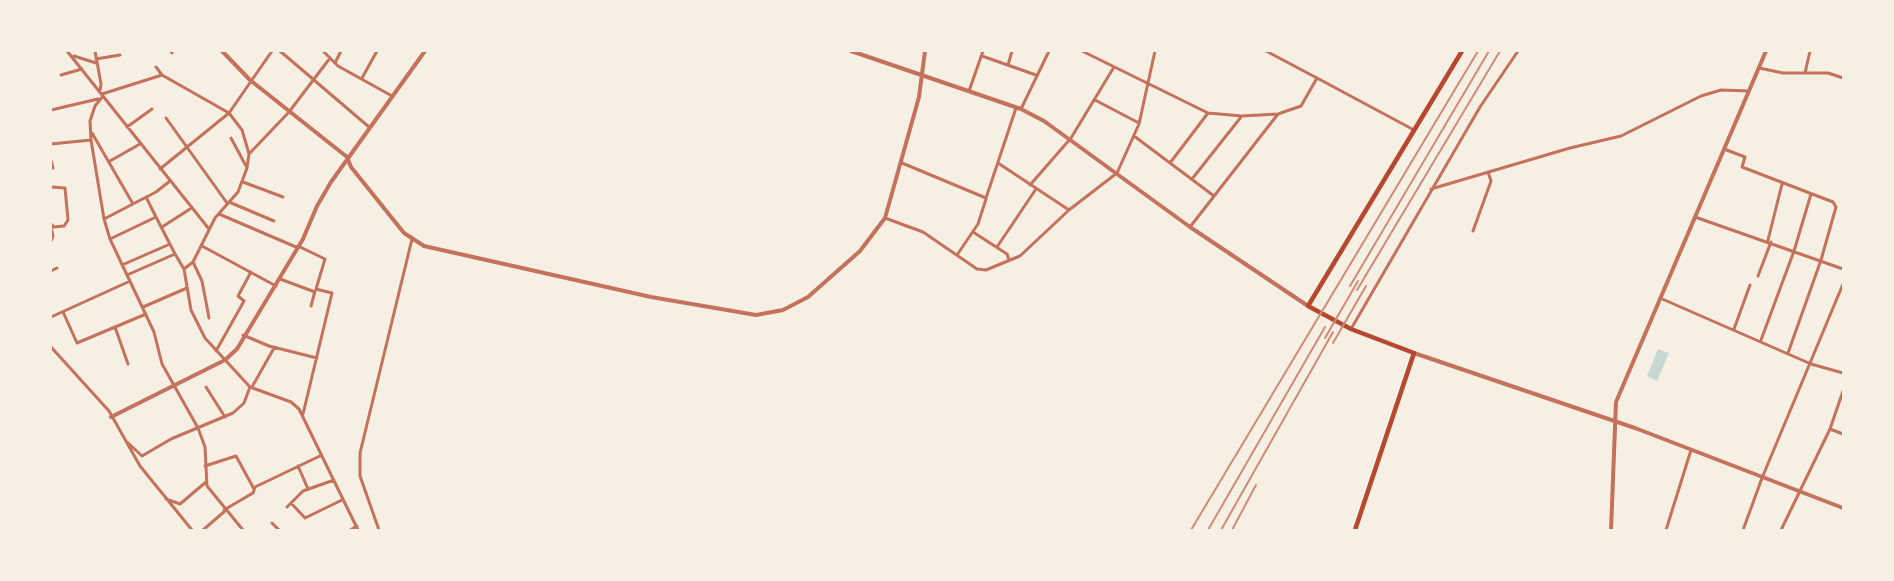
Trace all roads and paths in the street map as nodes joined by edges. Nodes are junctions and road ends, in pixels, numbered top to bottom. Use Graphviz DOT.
graph roads {
  1 [pos="67,51"];
  2 [pos="95,51"];
  3 [pos="222,51"];
  4 [pos="272,51"];
  5 [pos="280,51"];
  6 [pos="323,51"];
  7 [pos="341,51"];
  8 [pos="377,51"];
  9 [pos="425,51"];
  10 [pos="851,51"];
  11 [pos="925,51"];
  12 [pos="983,51"];
  13 [pos="1012,51"];
  14 [pos="1049,51"];
  15 [pos="1082,51"];
  16 [pos="1155,51"];
  17 [pos="1266,51"];
  18 [pos="1462,51"];
  19 [pos="1518,51"];
  20 [pos="1766,51"];
  21 [pos="1810,51"];
  22 [pos="120,55"];
  23 [pos="72,56"];
  24 [pos="982,56"];
  25 [pos="330,58"];
  26 [pos="96,61"];
  27 [pos="335,63"];
  28 [pos="1008,65"];
  29 [pos="1114,67"];
  30 [pos="156,68"];
  31 [pos="1759,68"];
  32 [pos="82,69"];
  33 [pos="1805,73"];
  34 [pos="61,75"];
  35 [pos="162,75"];
  36 [pos="1036,75"];
  37 [pos="920,76"];
  38 [pos="1317,78"];
  39 [pos="1843,78"];
  40 [pos="362,79"];
  41 [pos="250,80"];
  42 [pos="314,80"];
  43 [pos="1149,82"];
  44 [pos="969,91"];
  45 [pos="1749,91"];
  46 [pos="101,95"];
  47 [pos="392,96"];
  48 [pos="1095,100"];
  49 [pos="1019,108"];
  50 [pos="152,109"];
  51 [pos="51,110"];
  52 [pos="289,112"];
  53 [pos="229,113"];
  54 [pos="1208,113"];
  55 [pos="1278,114"];
  56 [pos="1242,116"];
  57 [pos="166,118"];
  58 [pos="1139,123"];
  59 [pos="128,127"];
  60 [pos="369,127"];
  61 [pos="1414,130"];
  62 [pos="91,131"];
  63 [pos="1134,136"];
  64 [pos="231,138"];
  65 [pos="1071,138"];
  66 [pos="91,140"];
  67 [pos="51,144"];
  68 [pos="140,144"];
  69 [pos="185,148"];
  70 [pos="1724,149"];
  71 [pos="249,154"];
  72 [pos="347,157"];
  73 [pos="51,160"];
  74 [pos="110,162"];
  75 [pos="902,163"];
  76 [pos="1170,163"];
  77 [pos="998,164"];
  78 [pos="52,168"];
  79 [pos="247,168"];
  80 [pos="160,169"];
  81 [pos="1488,172"];
  82 [pos="1117,173"];
  83 [pos="1192,179"];
  84 [pos="170,181"];
  85 [pos="243,182"];
  86 [pos="1782,183"];
  87 [pos="1030,185"];
  88 [pos="51,188"];
  89 [pos="1036,189"];
  90 [pos="1431,189"];
  91 [pos="1811,194"];
  92 [pos="1214,196"];
  93 [pos="146,197"];
  94 [pos="283,197"];
  95 [pos="986,198"];
  96 [pos="228,203"];
  97 [pos="133,204"];
  98 [pos="190,209"];
  99 [pos="1069,210"];
  100 [pos="219,214"];
  101 [pos="1695,216"];
  102 [pos="156,217"];
  103 [pos="885,218"];
  104 [pos="104,219"];
  105 [pos="274,221"];
  106 [pos="51,226"];
  107 [pos="162,227"];
  108 [pos="1190,227"];
  109 [pos="209,229"];
  110 [pos="1473,231"];
  111 [pos="973,232"];
  112 [pos="110,239"];
  113 [pos="412,239"];
  114 [pos="51,241"];
  115 [pos="1769,241"];
  116 [pos="170,244"];
  117 [pos="202,246"];
  118 [pos="297,246"];
  119 [pos="998,247"];
  120 [pos="1794,251"];
  121 [pos="175,254"];
  122 [pos="957,255"];
  123 [pos="1009,260"];
  124 [pos="1821,260"];
  125 [pos="193,262"];
  126 [pos="122,265"];
  127 [pos="57,268"];
  128 [pos="184,269"];
  129 [pos="1843,269"];
  130 [pos="51,271"];
  131 [pos="251,272"];
  132 [pos="127,275"];
  133 [pos="1758,276"];
  134 [pos="280,279"];
  135 [pos="129,282"];
  136 [pos="1843,284"];
  137 [pos="1750,285"];
  138 [pos="276,286"];
  139 [pos="187,288"];
  140 [pos="315,291"];
  141 [pos="1660,298"];
  142 [pos="311,306"];
  143 [pos="1308,306"];
  144 [pos="143,307"];
  145 [pos="63,312"];
  146 [pos="146,314"];
  147 [pos="51,317"];
  148 [pos="209,318"];
  149 [pos="115,327"];
  150 [pos="1351,329"];
  151 [pos="1734,329"];
  152 [pos="245,335"];
  153 [pos="1761,340"];
  154 [pos="51,347"];
  155 [pos="274,348"];
  156 [pos="216,351"];
  157 [pos="1414,352"];
  158 [pos="1788,353"];
  159 [pos="317,358"];
  160 [pos="225,360"];
  161 [pos="128,364"];
  162 [pos="1811,364"];
  163 [pos="1843,374"];
  164 [pos="174,385"];
  165 [pos="206,387"];
  166 [pos="251,387"];
  167 [pos="1843,391"];
  168 [pos="302,416"];
  169 [pos="111,417"];
  170 [pos="225,417"];
  171 [pos="1615,421"];
  172 [pos="198,428"];
  173 [pos="1830,429"];
  174 [pos="1843,434"];
  175 [pos="125,441"];
  176 [pos="1691,450"];
  177 [pos="322,454"];
  178 [pos="143,456"];
  179 [pos="141,466"];
  180 [pos="206,466"];
  181 [pos="298,466"];
  182 [pos="1762,478"];
  183 [pos="334,480"];
  184 [pos="206,482"];
  185 [pos="254,489"];
  186 [pos="308,489"];
  187 [pos="1798,492"];
  188 [pos="166,499"];
  189 [pos="342,500"];
  190 [pos="291,503"];
  191 [pos="287,507"];
  192 [pos="1843,508"];
  193 [pos="224,511"];
  194 [pos="272,523"];
  195 [pos="358,528"];
  196 [pos="192,530"];
  197 [pos="203,530"];
  198 [pos="243,530"];
  199 [pos="279,530"];
  200 [pos="350,530"];
  201 [pos="379,530"];
  202 [pos="1355,530"];
  203 [pos="1611,530"];
  204 [pos="1666,530"];
  205 [pos="1743,530"];
  206 [pos="1781,530"];
  1 -- 23 [label="street"];
  2 -- 26 [label="street"];
  3 -- 41 [label="street"];
  4 -- 41 [label="street"];
  5 -- 42 [label="street"];
  6 -- 25 [label="street"];
  7 -- 27 [label="street"];
  8 -- 40 [label="street"];
  9 -- 47 [label="street"];
  10 -- 37 [label="street"];
  11 -- 37 [label="street"];
  12 -- 24 [label="street"];
  13 -- 28 [label="street"];
  14 -- 36 [label="street"];
  15 -- 29 [label="street"];
  16 -- 43 [label="street"];
  17 -- 38 [label="street"];
  18 -- 61 [label="main road"];
  19 -- 90 [label="street"];
  20 -- 31 [label="street"];
  21 -- 33 [label="street"];
  22 -- 26 [label="street"];
  23 -- 26 [label="street"];
  23 -- 32 [label="street"];
  24 -- 28 [label="street"];
  24 -- 44 [label="street"];
  25 -- 27 [label="street"];
  25 -- 42 [label="street"];
  26 -- 46 [label="street"];
  27 -- 40 [label="street"];
  28 -- 36 [label="street"];
  29 -- 43 [label="street"];
  29 -- 48 [label="street"];
  30 -- 35 [label="street"];
  31 -- 33 [label="street"];
  31 -- 45 [label="street"];
  32 -- 34 [label="street"];
  32 -- 46 [label="street"];
  33 -- 39 [label="street"];
  35 -- 46 [label="street"];
  35 -- 53 [label="street"];
  36 -- 49 [label="street"];
  37 -- 44 [label="street"];
  37 -- 75 [label="street"];
  38 -- 55 [label="street"];
  38 -- 61 [label="street"];
  40 -- 47 [label="street"];
  41 -- 52 [label="street"];
  41 -- 53 [label="street"];
  42 -- 52 [label="street"];
  42 -- 60 [label="street"];
  43 -- 54 [label="street"];
  43 -- 58 [label="street"];
  44 -- 49 [label="street"];
  45 -- 70 [label="street"];
  45 -- 81 [label="street"];
  46 -- 51 [label="street"];
  46 -- 59 [label="street"];
  46 -- 62 [label="street"];
  47 -- 60 [label="street"];
  48 -- 58 [label="street"];
  48 -- 65 [label="street"];
  49 -- 65 [label="street"];
  49 -- 77 [label="street"];
  50 -- 59 [label="street"];
  52 -- 71 [label="street"];
  52 -- 72 [label="street"];
  53 -- 69 [label="street"];
  53 -- 71 [label="street"];
  54 -- 56 [label="street"];
  54 -- 76 [label="street"];
  55 -- 56 [label="street"];
  55 -- 92 [label="street"];
  56 -- 83 [label="street"];
  57 -- 69 [label="street"];
  58 -- 63 [label="street"];
  59 -- 68 [label="street"];
  60 -- 72 [label="street"];
  61 -- 143 [label="main road"];
  62 -- 66 [label="street"];
  62 -- 74 [label="street"];
  63 -- 76 [label="street"];
  63 -- 82 [label="street"];
  64 -- 79 [label="street"];
  65 -- 82 [label="street"];
  65 -- 87 [label="street"];
  66 -- 67 [label="street"];
  66 -- 104 [label="street"];
  68 -- 74 [label="street"];
  68 -- 80 [label="street"];
  69 -- 80 [label="street"];
  69 -- 96 [label="street"];
  70 -- 86 [label="street"];
  70 -- 101 [label="street"];
  71 -- 79 [label="street"];
  72 -- 113 [label="street"];
  72 -- 118 [label="street"];
  73 -- 78 [label="street"];
  74 -- 97 [label="street"];
  75 -- 95 [label="street"];
  75 -- 103 [label="street"];
  76 -- 83 [label="street"];
  77 -- 87 [label="street"];
  77 -- 95 [label="street"];
  79 -- 85 [label="street"];
  80 -- 84 [label="street"];
  81 -- 90 [label="street"];
  81 -- 110 [label="street"];
  82 -- 99 [label="street"];
  82 -- 108 [label="street"];
  83 -- 92 [label="street"];
  84 -- 93 [label="street"];
  84 -- 98 [label="street"];
  85 -- 94 [label="street"];
  85 -- 96 [label="street"];
  86 -- 91 [label="street"];
  86 -- 115 [label="street"];
  87 -- 89 [label="street"];
  88 -- 106 [label="street"];
  89 -- 99 [label="street"];
  89 -- 119 [label="street"];
  90 -- 150 [label="street"];
  91 -- 120 [label="street"];
  91 -- 124 [label="street"];
  92 -- 108 [label="street"];
  93 -- 97 [label="street"];
  93 -- 102 [label="street"];
  95 -- 111 [label="street"];
  96 -- 100 [label="street"];
  96 -- 105 [label="street"];
  97 -- 104 [label="street"];
  98 -- 107 [label="street"];
  98 -- 109 [label="street"];
  99 -- 123 [label="street"];
  100 -- 109 [label="street"];
  100 -- 118 [label="street"];
  101 -- 115 [label="street"];
  101 -- 141 [label="street"];
  102 -- 107 [label="street"];
  102 -- 112 [label="street"];
  103 -- 113 [label="street"];
  103 -- 122 [label="street"];
  104 -- 112 [label="street"];
  106 -- 114 [label="street"];
  107 -- 116 [label="street"];
  108 -- 143 [label="street"];
  109 -- 117 [label="street"];
  111 -- 119 [label="street"];
  111 -- 122 [label="street"];
  112 -- 126 [label="street"];
  113 -- 201 [label="street"];
  115 -- 120 [label="street"];
  115 -- 133 [label="street"];
  116 -- 121 [label="street"];
  116 -- 126 [label="street"];
  117 -- 125 [label="street"];
  117 -- 131 [label="street"];
  118 -- 134 [label="street"];
  118 -- 140 [label="street"];
  119 -- 123 [label="street"];
  120 -- 124 [label="street"];
  120 -- 153 [label="street"];
  121 -- 128 [label="street"];
  121 -- 132 [label="street"];
  122 -- 123 [label="street"];
  124 -- 129 [label="street"];
  124 -- 158 [label="street"];
  125 -- 128 [label="street"];
  125 -- 148 [label="street"];
  126 -- 132 [label="street"];
  127 -- 130 [label="street"];
  128 -- 139 [label="street"];
  131 -- 138 [label="street"];
  131 -- 156 [label="street"];
  132 -- 135 [label="street"];
  134 -- 138 [label="street"];
  134 -- 140 [label="street"];
  135 -- 144 [label="street"];
  135 -- 145 [label="street"];
  136 -- 162 [label="street"];
  137 -- 151 [label="street"];
  138 -- 152 [label="street"];
  139 -- 144 [label="street"];
  139 -- 156 [label="street"];
  140 -- 142 [label="street"];
  140 -- 159 [label="street"];
  141 -- 151 [label="street"];
  141 -- 171 [label="street"];
  143 -- 150 [label="main road"];
  144 -- 146 [label="street"];
  145 -- 147 [label="street"];
  145 -- 149 [label="street"];
  146 -- 149 [label="street"];
  146 -- 164 [label="street"];
  149 -- 161 [label="street"];
  150 -- 157 [label="main road"];
  151 -- 153 [label="street"];
  152 -- 155 [label="street"];
  152 -- 160 [label="street"];
  153 -- 158 [label="street"];
  154 -- 169 [label="street"];
  155 -- 159 [label="street"];
  155 -- 166 [label="street"];
  156 -- 160 [label="street"];
  157 -- 171 [label="street"];
  157 -- 202 [label="main road"];
  158 -- 162 [label="street"];
  159 -- 168 [label="street"];
  160 -- 164 [label="street"];
  160 -- 166 [label="street"];
  162 -- 163 [label="street"];
  162 -- 182 [label="street"];
  164 -- 169 [label="street"];
  164 -- 172 [label="street"];
  165 -- 170 [label="street"];
  166 -- 168 [label="street"];
  166 -- 170 [label="street"];
  167 -- 173 [label="street"];
  168 -- 177 [label="street"];
  169 -- 175 [label="street"];
  170 -- 172 [label="street"];
  171 -- 176 [label="street"];
  171 -- 203 [label="street"];
  172 -- 178 [label="street"];
  172 -- 180 [label="street"];
  173 -- 174 [label="street"];
  173 -- 187 [label="street"];
  175 -- 178 [label="street"];
  175 -- 179 [label="street"];
  176 -- 182 [label="street"];
  176 -- 204 [label="street"];
  177 -- 181 [label="street"];
  177 -- 183 [label="street"];
  178 -- 179 [label="street"];
  179 -- 188 [label="street"];
  180 -- 184 [label="street"];
  180 -- 185 [label="street"];
  181 -- 185 [label="street"];
  181 -- 186 [label="street"];
  182 -- 187 [label="street"];
  182 -- 205 [label="street"];
  183 -- 186 [label="street"];
  183 -- 189 [label="street"];
  184 -- 188 [label="street"];
  184 -- 193 [label="street"];
  185 -- 193 [label="street"];
  186 -- 190 [label="street"];
  187 -- 192 [label="street"];
  187 -- 206 [label="street"];
  188 -- 196 [label="street"];
  189 -- 190 [label="street"];
  189 -- 195 [label="street"];
  190 -- 191 [label="street"];
  193 -- 197 [label="street"];
  193 -- 198 [label="street"];
  194 -- 199 [label="street"];
  195 -- 200 [label="street"];
}
